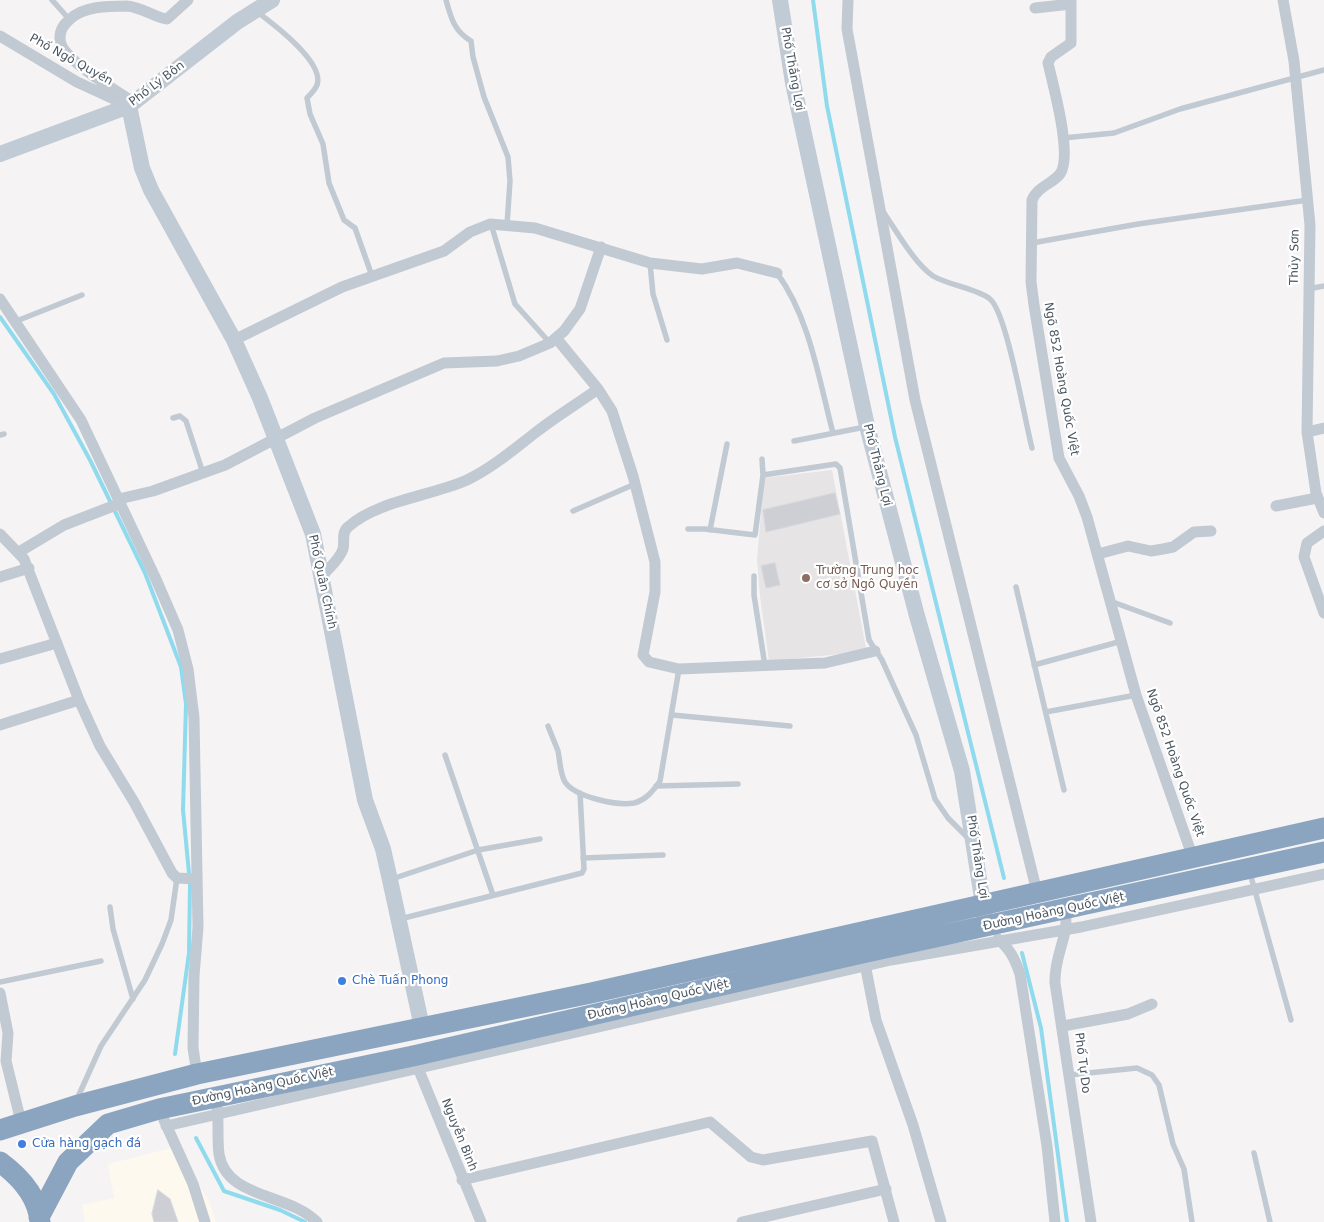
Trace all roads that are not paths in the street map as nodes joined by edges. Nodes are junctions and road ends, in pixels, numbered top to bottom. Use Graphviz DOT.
graph roads {
  1 [pos="52,0"];
  2 [pos="188,0"];
  3 [pos="272,0"];
  4 [pos="446,0"];
  5 [pos="780,0"];
  6 [pos="848,0"];
  7 [pos="1283,0"];
  8 [pos="1071,2"];
  9 [pos="1035,8"];
  10 [pos="254,10"];
  11 [pos="69,20"];
  12 [pos="0,36"];
  13 [pos="1324,70"];
  14 [pos="1296,78"];
  15 [pos="132,105"];
  16 [pos="1063,138"];
  17 [pos="0,154"];
  18 [pos="1308,200"];
  19 [pos="878,206"];
  20 [pos="490,224"];
  21 [pos="507,225"];
  22 [pos="1032,244"];
  23 [pos="601,247"];
  24 [pos="650,262"];
  25 [pos="777,273"];
  26 [pos="372,276"];
  27 [pos="1324,286"];
  28 [pos="1308,289"];
  29 [pos="82,295"];
  30 [pos="0,299"];
  31 [pos="14,322"];
  32 [pos="234,340"];
  33 [pos="667,340"];
  34 [pos="554,341"];
  35 [pos="598,389"];
  36 [pos="173,418"];
  37 [pos="867,426"];
  38 [pos="1324,428"];
  39 [pos="1306,432"];
  40 [pos="833,433"];
  41 [pos="277,439"];
  42 [pos="794,441"];
  43 [pos="727,444"];
  44 [pos="1032,448"];
  45 [pos="762,459"];
  46 [pos="203,473"];
  47 [pos="763,475"];
  48 [pos="635,484"];
  49 [pos="1317,498"];
  50 [pos="116,504"];
  51 [pos="1276,506"];
  52 [pos="573,511"];
  53 [pos="1324,513"];
  54 [pos="688,529"];
  55 [pos="710,530"];
  56 [pos="1324,530"];
  57 [pos="1210,531"];
  58 [pos="0,534"];
  59 [pos="19,552"];
  60 [pos="1098,554"];
  61 [pos="28,568"];
  62 [pos="322,576"];
  63 [pos="754,576"];
  64 [pos="0,577"];
  65 [pos="1016,587"];
  66 [pos="1110,601"];
  67 [pos="1324,613"];
  68 [pos="1170,623"];
  69 [pos="1122,641"];
  70 [pos="57,643"];
  71 [pos="875,651"];
  72 [pos="0,659"];
  73 [pos="1034,664"];
  74 [pos="765,666"];
  75 [pos="679,669"];
  76 [pos="1136,694"];
  77 [pos="79,700"];
  78 [pos="1046,712"];
  79 [pos="672,715"];
  80 [pos="0,725"];
  81 [pos="548,726"];
  82 [pos="790,726"];
  83 [pos="445,756"];
  84 [pos="738,784"];
  85 [pos="656,786"];
  86 [pos="1064,790"];
  87 [pos="580,793"];
  88 [pos="1324,828"];
  89 [pos="540,839"];
  90 [pos="974,844"];
  91 [pos="478,850"];
  92 [pos="663,855"];
  93 [pos="1322,855"];
  94 [pos="583,858"];
  95 [pos="1193,858"];
  96 [pos="1249,868"];
  97 [pos="1324,874"];
  98 [pos="188,879"];
  99 [pos="390,880"];
  100 [pos="1255,889"];
  101 [pos="1037,892"];
  102 [pos="493,895"];
  103 [pos="984,903"];
  104 [pos="110,907"];
  105 [pos="400,919"];
  106 [pos="1065,920"];
  107 [pos="994,934"];
  108 [pos="864,959"];
  109 [pos="101,961"];
  110 [pos="0,982"];
  111 [pos="0,993"];
  112 [pos="134,999"];
  113 [pos="1152,1004"];
  114 [pos="1291,1020"];
  115 [pos="1063,1026"];
  116 [pos="422,1027"];
  117 [pos="416,1063"];
  118 [pos="197,1074"];
  119 [pos="1069,1075"];
  120 [pos="217,1105"];
  121 [pos="75,1106"];
  122 [pos="163,1117"];
  123 [pos="21,1122"];
  124 [pos="0,1130"];
  125 [pos="1254,1153"];
  126 [pos="0,1162"];
  127 [pos="462,1180"];
  128 [pos="886,1189"];
  129 [pos="40,1219"];
  130 [pos="206,1222"];
  131 [pos="317,1222"];
  132 [pos="481,1222"];
  133 [pos="742,1222"];
  134 [pos="894,1222"];
  135 [pos="941,1222"];
  136 [pos="1055,1222"];
  137 [pos="1090,1222"];
  138 [pos="1192,1222"];
  139 [pos="1270,1222"];
  1 -- 11 [label="lane"];
  2 -- 11 [label="street"];
  3 -- 10 [label="street, Phố Lý Bôn"];
  4 -- 21 [label="lane"];
  5 -- 37 [label="street, Phố Thắng Lợi"];
  6 -- 19 [label="street"];
  7 -- 14 [label="street, Thủy Sơn"];
  8 -- 9 [label="street"];
  8 -- 16 [label="street, Ngõ 852 Hoàng Quốc Việt"];
  10 -- 15 [label="street, Phố Lý Bôn"];
  10 -- 26 [label="lane"];
  11 -- 15 [label="street"];
  12 -- 15 [label="street, Phố Ngô Quyền"];
  13 -- 14 [label="lane"];
  14 -- 16 [label="lane"];
  14 -- 18 [label="street, Thủy Sơn"];
  15 -- 17 [label="street, Phố Lý Bôn"];
  15 -- 32 [label="street, Phố Quân Chính"];
  16 -- 22 [label="street, Ngõ 852 Hoàng Quốc Việt"];
  18 -- 22 [label="lane"];
  18 -- 28 [label="street, Thủy Sơn"];
  19 -- 44 [label="lane"];
  19 -- 101 [label="street"];
  20 -- 21 [label="street"];
  20 -- 26 [label="street"];
  20 -- 34 [label="lane"];
  21 -- 23 [label="street"];
  22 -- 60 [label="street, Ngõ 852 Hoàng Quốc Việt"];
  23 -- 24 [label="street"];
  23 -- 34 [label="street"];
  24 -- 25 [label="street"];
  24 -- 33 [label="lane"];
  25 -- 40 [label="lane"];
  26 -- 32 [label="street"];
  27 -- 28 [label="lane"];
  28 -- 39 [label="street, Thủy Sơn"];
  29 -- 31 [label="lane"];
  30 -- 31 [label="street"];
  31 -- 50 [label="street"];
  32 -- 41 [label="street, Phố Quân Chính"];
  34 -- 35 [label="street"];
  34 -- 41 [label="street"];
  35 -- 48 [label="street"];
  35 -- 62 [label="street"];
  36 -- 46 [label="lane"];
  37 -- 40 [label="lane"];
  37 -- 90 [label="street, Phố Thắng Lợi"];
  38 -- 39 [label="street"];
  39 -- 49 [label="street, Thủy Sơn"];
  40 -- 42 [label="lane"];
  41 -- 46 [label="street"];
  41 -- 62 [label="street, Phố Quân Chính"];
  43 -- 55 [label="lane"];
  45 -- 47 [label="lane"];
  46 -- 50 [label="street"];
  47 -- 55 [label="lane"];
  47 -- 71 [label="lane"];
  48 -- 52 [label="lane"];
  48 -- 75 [label="street"];
  49 -- 51 [label="street"];
  49 -- 53 [label="street, Thủy Sơn"];
  50 -- 59 [label="street"];
  50 -- 98 [label="street"];
  54 -- 55 [label="lane"];
  56 -- 67 [label="street"];
  57 -- 60 [label="street"];
  58 -- 59 [label="street"];
  59 -- 61 [label="street"];
  60 -- 66 [label="street, Ngõ 852 Hoàng Quốc Việt"];
  61 -- 64 [label="street"];
  61 -- 70 [label="street"];
  62 -- 99 [label="street, Phố Quân Chính"];
  63 -- 74 [label="lane"];
  65 -- 73 [label="lane"];
  66 -- 68 [label="lane"];
  66 -- 69 [label="street, Ngõ 852 Hoàng Quốc Việt"];
  69 -- 73 [label="lane"];
  69 -- 76 [label="street, Ngõ 852 Hoàng Quốc Việt"];
  70 -- 72 [label="street"];
  70 -- 77 [label="street"];
  71 -- 74 [label="street"];
  71 -- 90 [label="lane"];
  73 -- 78 [label="lane"];
  74 -- 75 [label="street"];
  75 -- 79 [label="lane"];
  76 -- 78 [label="lane"];
  76 -- 95 [label="street, Ngõ 852 Hoàng Quốc Việt"];
  77 -- 80 [label="street"];
  77 -- 98 [label="street"];
  78 -- 86 [label="lane"];
  79 -- 82 [label="lane"];
  79 -- 85 [label="lane"];
  81 -- 87 [label="lane"];
  83 -- 91 [label="lane"];
  84 -- 85 [label="lane"];
  85 -- 87 [label="lane"];
  87 -- 94 [label="lane"];
  88 -- 95 [label="highway, Đường Hoàng Quốc Việt"];
  89 -- 91 [label="lane"];
  90 -- 103 [label="street, Phố Thắng Lợi"];
  91 -- 99 [label="lane"];
  91 -- 102 [label="lane"];
  92 -- 94 [label="lane"];
  93 -- 96 [label="highway, Đường Hoàng Quốc Việt"];
  94 -- 102 [label="lane"];
  95 -- 101 [label="highway, Đường Hoàng Quốc Việt"];
  96 -- 100 [label="lane"];
  96 -- 106 [label="highway, Đường Hoàng Quốc Việt"];
  97 -- 100 [label="street"];
  98 -- 112 [label="lane"];
  98 -- 118 [label="street"];
  99 -- 105 [label="street, Phố Quân Chính"];
  100 -- 106 [label="street"];
  100 -- 114 [label="lane"];
  101 -- 103 [label="highway, Đường Hoàng Quốc Việt"];
  102 -- 105 [label="lane"];
  103 -- 107 [label="street, Phố Thắng Lợi"];
  103 -- 116 [label="highway, Đường Hoàng Quốc Việt"];
  104 -- 112 [label="lane"];
  105 -- 116 [label="street, Phố Quân Chính"];
  106 -- 107 [label="highway, Đường Hoàng Quốc Việt"];
  106 -- 115 [label="street, Phố Tự Do"];
  107 -- 108 [label="highway, Đường Hoàng Quốc Việt"];
  107 -- 136 [label="street"];
  108 -- 117 [label="highway, Đường Hoàng Quốc Việt"];
  108 -- 135 [label="street"];
  109 -- 110 [label="lane"];
  111 -- 123 [label="street"];
  112 -- 121 [label="lane"];
  113 -- 115 [label="street"];
  115 -- 119 [label="street, Phố Tự Do"];
  116 -- 118 [label="highway, Đường Hoàng Quốc Việt"];
  117 -- 120 [label="highway, Đường Hoàng Quốc Việt"];
  117 -- 127 [label="street, Nguyễn Bình"];
  118 -- 121 [label="highway, Đường Hoàng Quốc Việt"];
  119 -- 137 [label="street, Phố Tự Do"];
  119 -- 138 [label="lane"];
  120 -- 122 [label="highway, Đường Hoàng Quốc Việt"];
  120 -- 131 [label="street"];
  121 -- 123 [label="highway, Đường Hoàng Quốc Việt"];
  122 -- 129 [label="highway, Đường Hoàng Quốc Việt"];
  122 -- 130 [label="street"];
  123 -- 124 [label="highway, Đường Hoàng Quốc Việt"];
  125 -- 139 [label="lane"];
  126 -- 129 [label="highway"];
  127 -- 128 [label="street"];
  127 -- 132 [label="street, Nguyễn Bình"];
  128 -- 133 [label="street"];
  128 -- 134 [label="street"];
}
